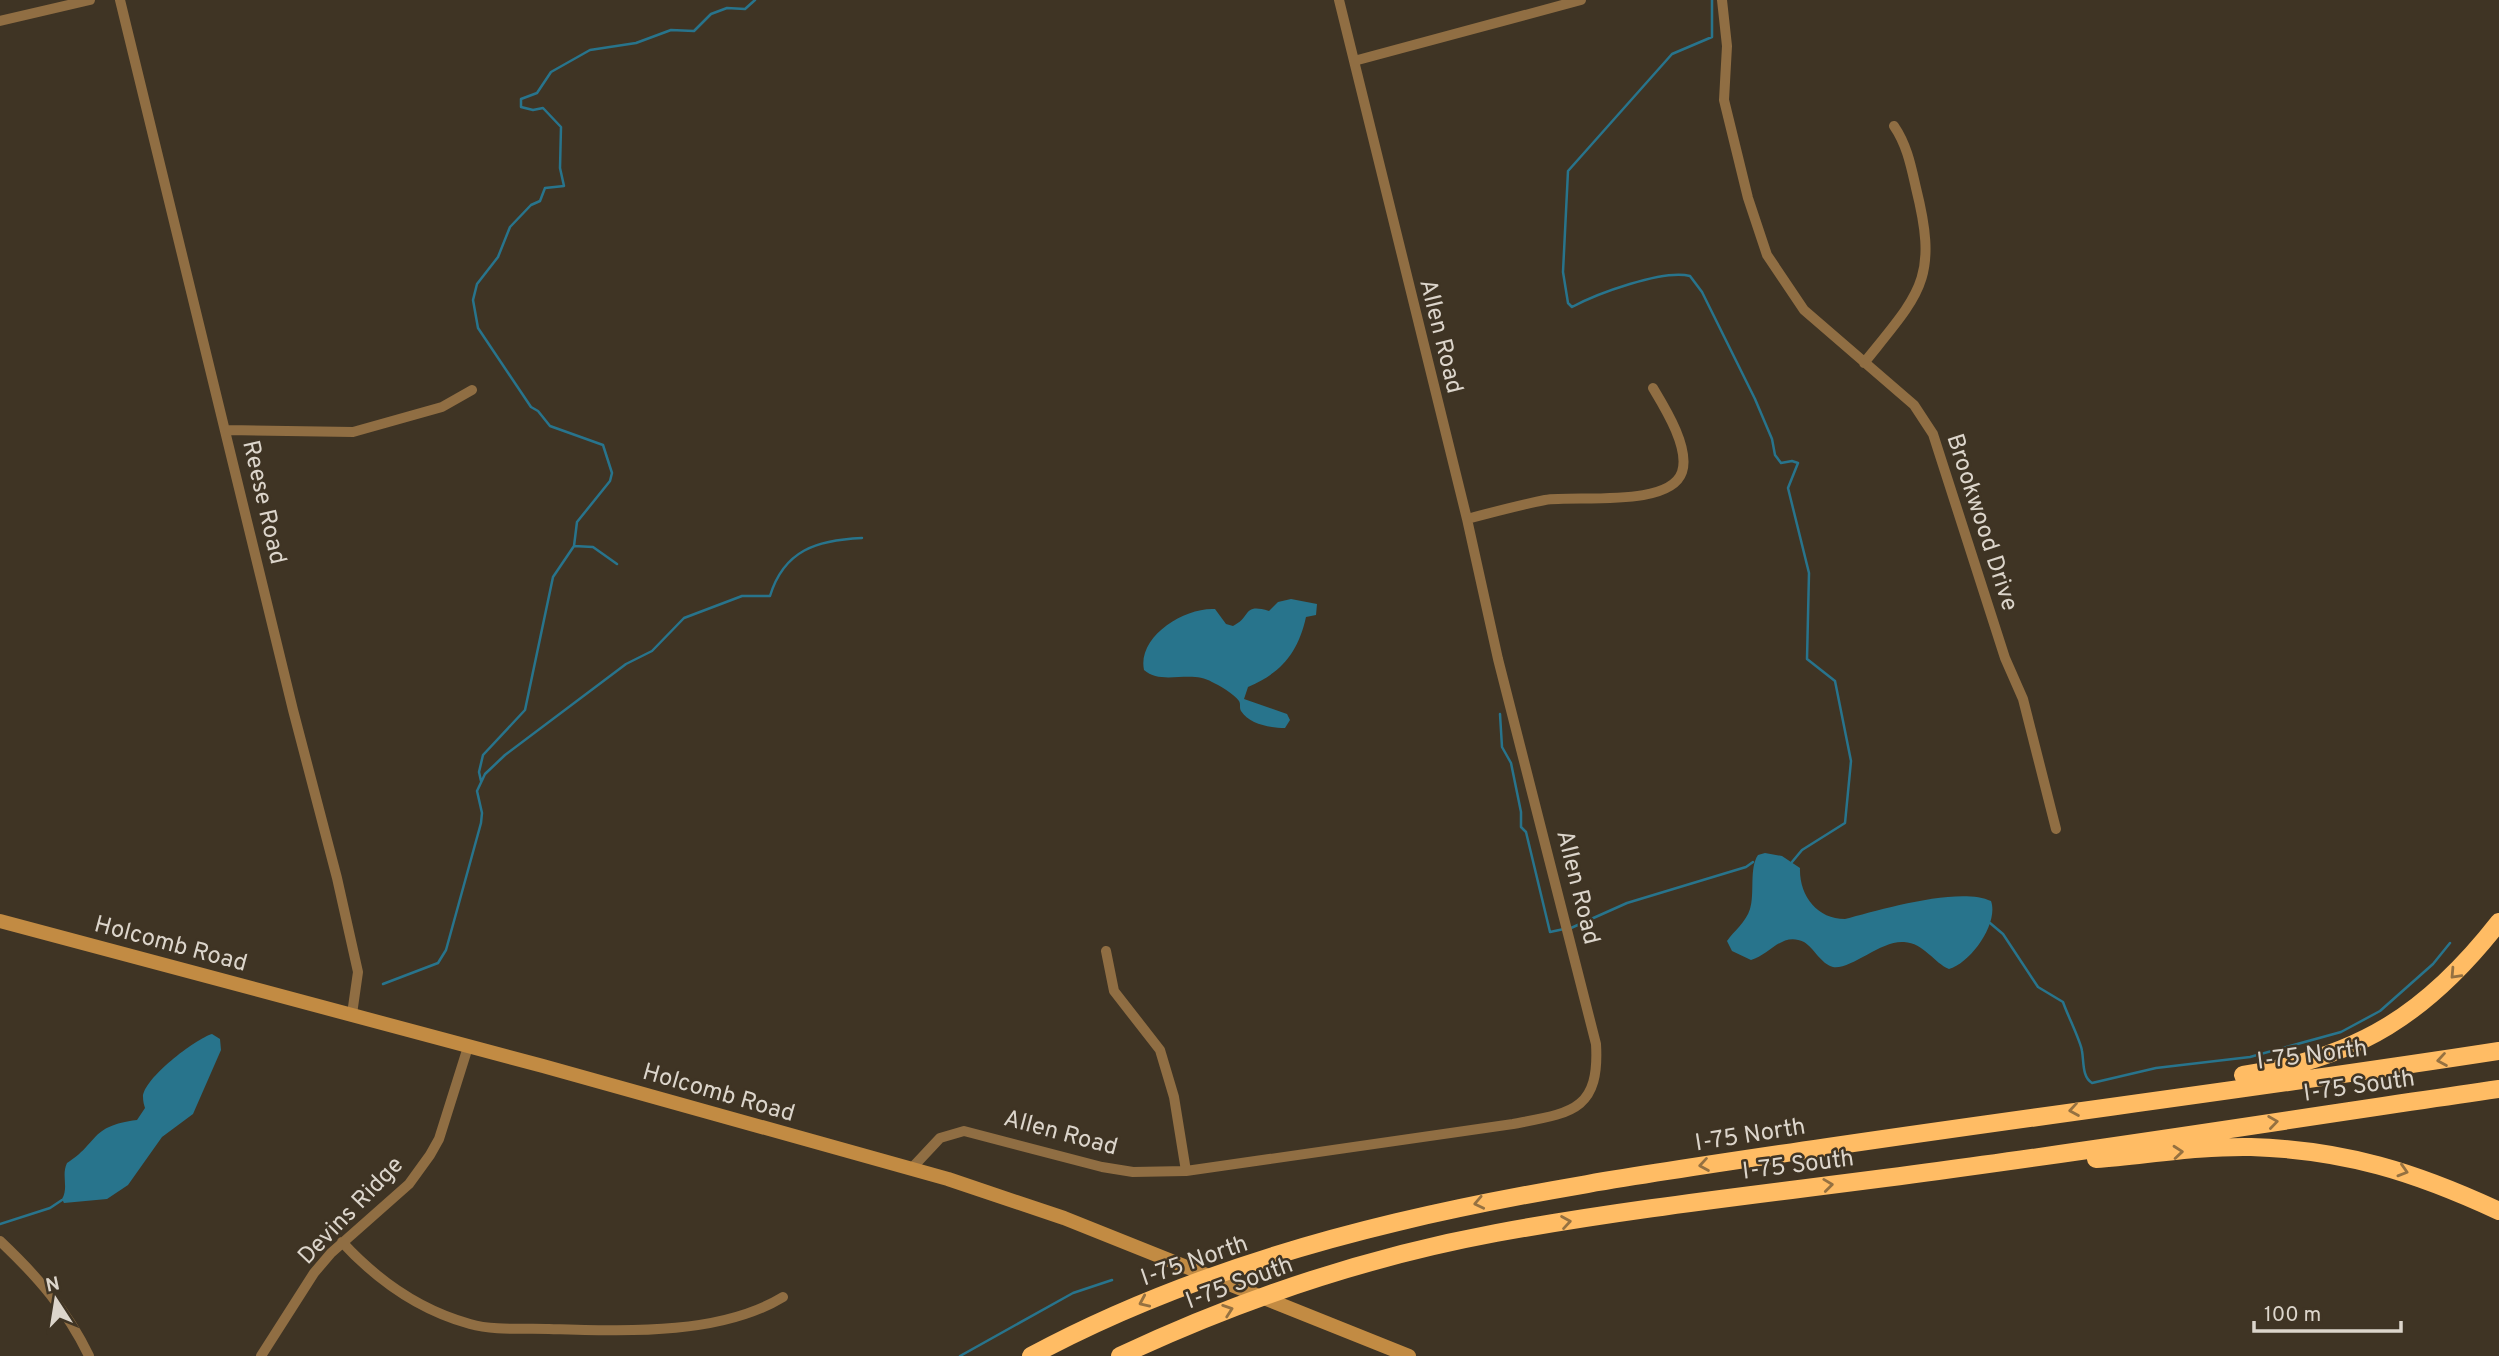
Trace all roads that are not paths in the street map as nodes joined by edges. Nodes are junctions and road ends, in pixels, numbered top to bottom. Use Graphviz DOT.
graph roads {
  1 [pos="89,0"];
  2 [pos="120,0"];
  3 [pos="1339,0"];
  4 [pos="1581,0"];
  5 [pos="1722,0"];
  6 [pos="0,21"];
  7 [pos="1354,61"];
  8 [pos="1894,127"];
  9 [pos="1864,363"];
  10 [pos="1653,388"];
  11 [pos="472,390"];
  12 [pos="227,430"];
  13 [pos="1467,519"];
  14 [pos="2056,829"];
  15 [pos="0,921"];
  16 [pos="2499,922"];
  17 [pos="1106,951"];
  18 [pos="352,1014"];
  19 [pos="468,1047"];
  20 [pos="2499,1051"];
  21 [pos="2499,1089"];
  22 [pos="2101,1106"];
  23 [pos="911,1169"];
  24 [pos="1186,1171"];
  25 [pos="1939,1171"];
  26 [pos="2499,1212"];
  27 [pos="0,1241"];
  28 [pos="342,1242"];
  29 [pos="783,1297"];
  30 [pos="89,1356"];
  31 [pos="261,1356"];
  32 [pos="1031,1356"];
  33 [pos="1120,1356"];
  34 [pos="1409,1356"];
  1 -- 6 [label="street"];
  2 -- 12 [label="street, Reese Road"];
  3 -- 7 [label="street, Allen Road"];
  4 -- 7 [label="street"];
  5 -- 9 [label="street, Brookwood Drive"];
  7 -- 13 [label="street, Allen Road"];
  8 -- 9 [label="street"];
  9 -- 14 [label="street, Brookwood Drive"];
  10 -- 13 [label="street"];
  11 -- 12 [label="street"];
  12 -- 18 [label="street, Reese Road"];
  13 -- 24 [label="street, Allen Road"];
  15 -- 18 [label="street, Holcomb Road"];
  16 -- 22 [label="highway, one-way"];
  17 -- 24 [label="street"];
  18 -- 19 [label="street, Holcomb Road"];
  19 -- 23 [label="street, Holcomb Road"];
  19 -- 28 [label="street, Devins Ridge"];
  20 -- 22 [label="highway, I-75 North, one-way"];
  25 -- 21 [label="highway, I-75 South, one-way"];
  22 -- 32 [label="highway, I-75 North, one-way"];
  23 -- 24 [label="street, Allen Road"];
  23 -- 34 [label="street, Holcomb Road"];
  25 -- 26 [label="highway, one-way"];
  33 -- 25 [label="highway, I-75 South, one-way"];
  27 -- 30 [label="street"];
  28 -- 29 [label="street"];
  28 -- 31 [label="street, Devins Ridge"];
}
